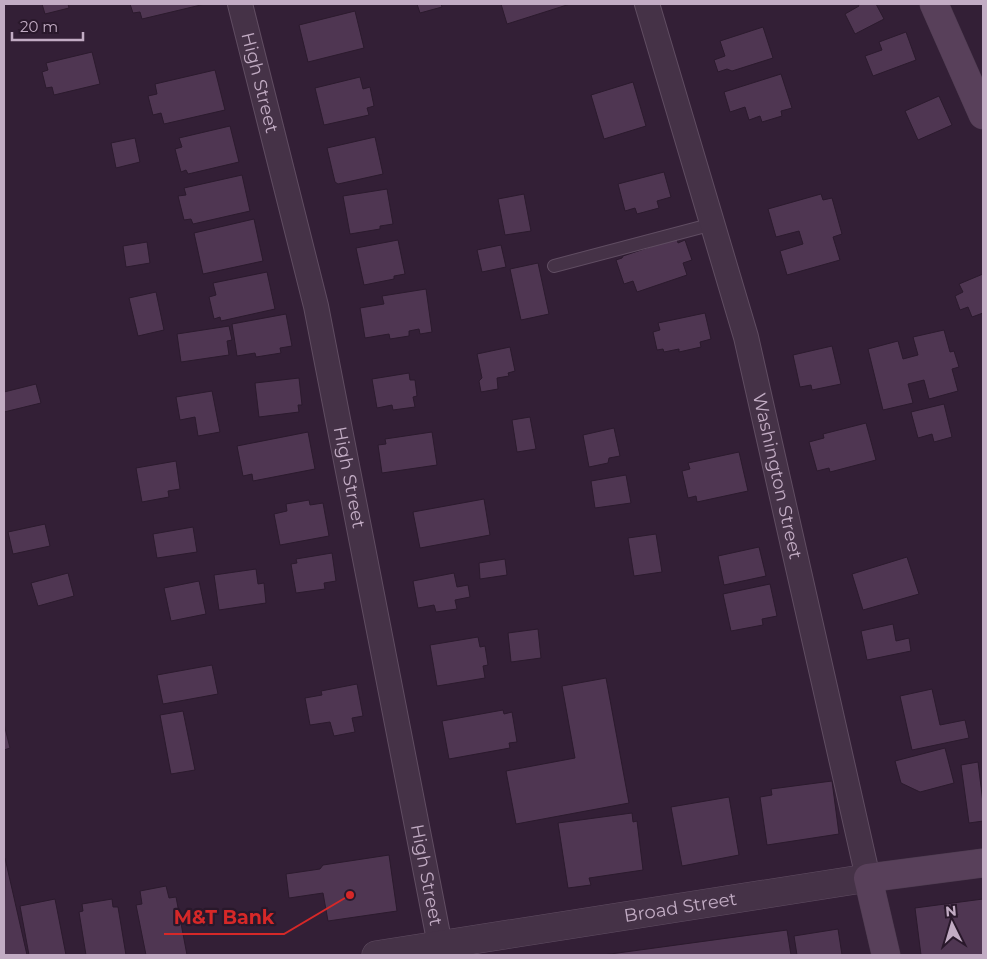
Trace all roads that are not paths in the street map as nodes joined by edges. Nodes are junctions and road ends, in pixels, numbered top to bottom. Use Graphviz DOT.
graph roads {
  1 [pos="240,4"];
  2 [pos="647,4"];
  3 [pos="934,4"];
  4 [pos="983,115"];
  5 [pos="713,224"];
  6 [pos="554,266"];
  7 [pos="983,863"];
  8 [pos="868,878"];
  9 [pos="442,950"];
  10 [pos="376,955"];
  11 [pos="886,955"];
  1 -- 9 [label="street, High Street"];
  2 -- 5 [label="street, Washington Street"];
  3 -- 4 [label="main road"];
  5 -- 6 [label="lane"];
  5 -- 8 [label="street, Washington Street"];
  7 -- 8 [label="main road, Broad Street"];
  8 -- 9 [label="street, Broad Street"];
  8 -- 11 [label="main road, Washington Street"];
  9 -- 10 [label="street, Broad Street"];
}
